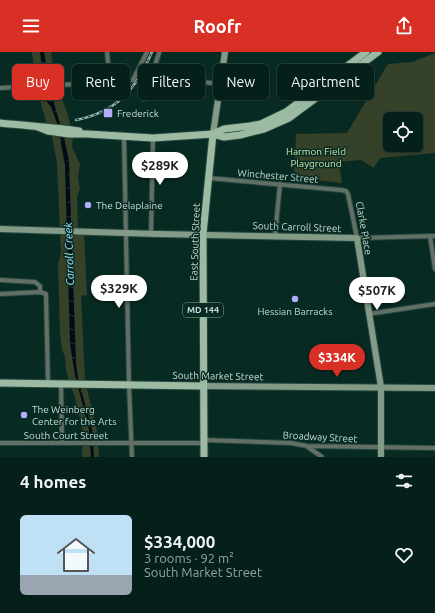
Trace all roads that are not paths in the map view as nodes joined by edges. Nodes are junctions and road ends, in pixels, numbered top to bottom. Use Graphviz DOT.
graph roads {
  1 [pos="107,52"];
  2 [pos="147,52"];
  3 [pos="225,52"];
  4 [pos="366,52"];
  5 [pos="378,52"];
  6 [pos="159,54"];
  7 [pos="108,64"];
  8 [pos="156,64"];
  9 [pos="223,64"];
  10 [pos="130,80"];
  11 [pos="12,87"];
  12 [pos="0,88"];
  13 [pos="218,100"];
  14 [pos="0,123"];
  15 [pos="213,134"];
  16 [pos="124,137"];
  17 [pos="153,138"];
  18 [pos="208,178"];
  19 [pos="280,184"];
  20 [pos="346,191"];
  21 [pos="0,229"];
  22 [pos="126,233"];
  23 [pos="156,234"];
  24 [pos="203,234"];
  25 [pos="275,236"];
  26 [pos="433,236"];
  27 [pos="357,238"];
  28 [pos="435,269"];
  29 [pos="0,280"];
  30 [pos="40,292"];
  31 [pos="0,294"];
  32 [pos="435,304"];
  33 [pos="368,314"];
  34 [pos="0,383"];
  35 [pos="48,383"];
  36 [pos="62,384"];
  37 [pos="129,385"];
  38 [pos="203,386"];
  39 [pos="381,387"];
  40 [pos="435,388"];
  41 [pos="132,442"];
  42 [pos="204,442"];
  43 [pos="0,443"];
  44 [pos="62,443"];
  45 [pos="308,446"];
  46 [pos="381,447"];
  47 [pos="435,448"];
  48 [pos="132,457"];
  49 [pos="204,457"];
  50 [pos="322,457"];
  51 [pos="381,457"];
  1 -- 7 [label="street"];
  2 -- 10 [label="street"];
  3 -- 9 [label="street, East South Street / MD 144"];
  4 -- 15 [label="main road"];
  5 -- 15 [label="main road"];
  6 -- 8 [label="street"];
  11 -- 12 [label="street"];
  13 -- 15 [label="street, East South Street / MD 144"];
  14 -- 16 [label="main road"];
  15 -- 17 [label="main road"];
  15 -- 18 [label="main road, East South Street / MD 144"];
  16 -- 17 [label="main road"];
  16 -- 22 [label="street"];
  17 -- 23 [label="street"];
  18 -- 19 [label="street, Winchester Street"];
  18 -- 24 [label="main road, East South Street / MD 144"];
  19 -- 20 [label="street, Winchester Street"];
  19 -- 25 [label="street"];
  20 -- 27 [label="street, Clarke Place"];
  21 -- 22 [label="street, South Carroll Street"];
  22 -- 23 [label="street, South Carroll Street"];
  22 -- 37 [label="street"];
  23 -- 24 [label="street, South Carroll Street"];
  24 -- 25 [label="street, South Carroll Street"];
  24 -- 38 [label="main road, East South Street / MD 144"];
  25 -- 27 [label="street, South Carroll Street"];
  26 -- 27 [label="street, South Carroll Street"];
  26 -- 28 [label="street"];
  27 -- 33 [label="street, Clarke Place"];
  29 -- 30 [label="street"];
  30 -- 31 [label="street"];
  30 -- 35 [label="street"];
  32 -- 33 [label="street"];
  33 -- 39 [label="street, Clarke Place"];
  34 -- 35 [label="main road, South Market Street"];
  35 -- 36 [label="main road, South Market Street"];
  36 -- 37 [label="main road, South Market Street"];
  36 -- 44 [label="street"];
  37 -- 38 [label="main road, South Market Street"];
  37 -- 41 [label="street"];
  38 -- 39 [label="street, South Market Street"];
  38 -- 42 [label="main road, MD 144"];
  39 -- 40 [label="street, South Market Street"];
  39 -- 46 [label="street, Clarke Place"];
  41 -- 42 [label="street, Broadway Street"];
  41 -- 44 [label="street, South Court Street"];
  41 -- 48 [label="street"];
  42 -- 45 [label="street, Broadway Street"];
  42 -- 49 [label="main road, MD 144"];
  43 -- 44 [label="street, South Court Street"];
  45 -- 46 [label="street, Broadway Street"];
  45 -- 50 [label="street"];
  46 -- 47 [label="street, Broadway Street"];
  46 -- 51 [label="street, Clarke Place"];
}
